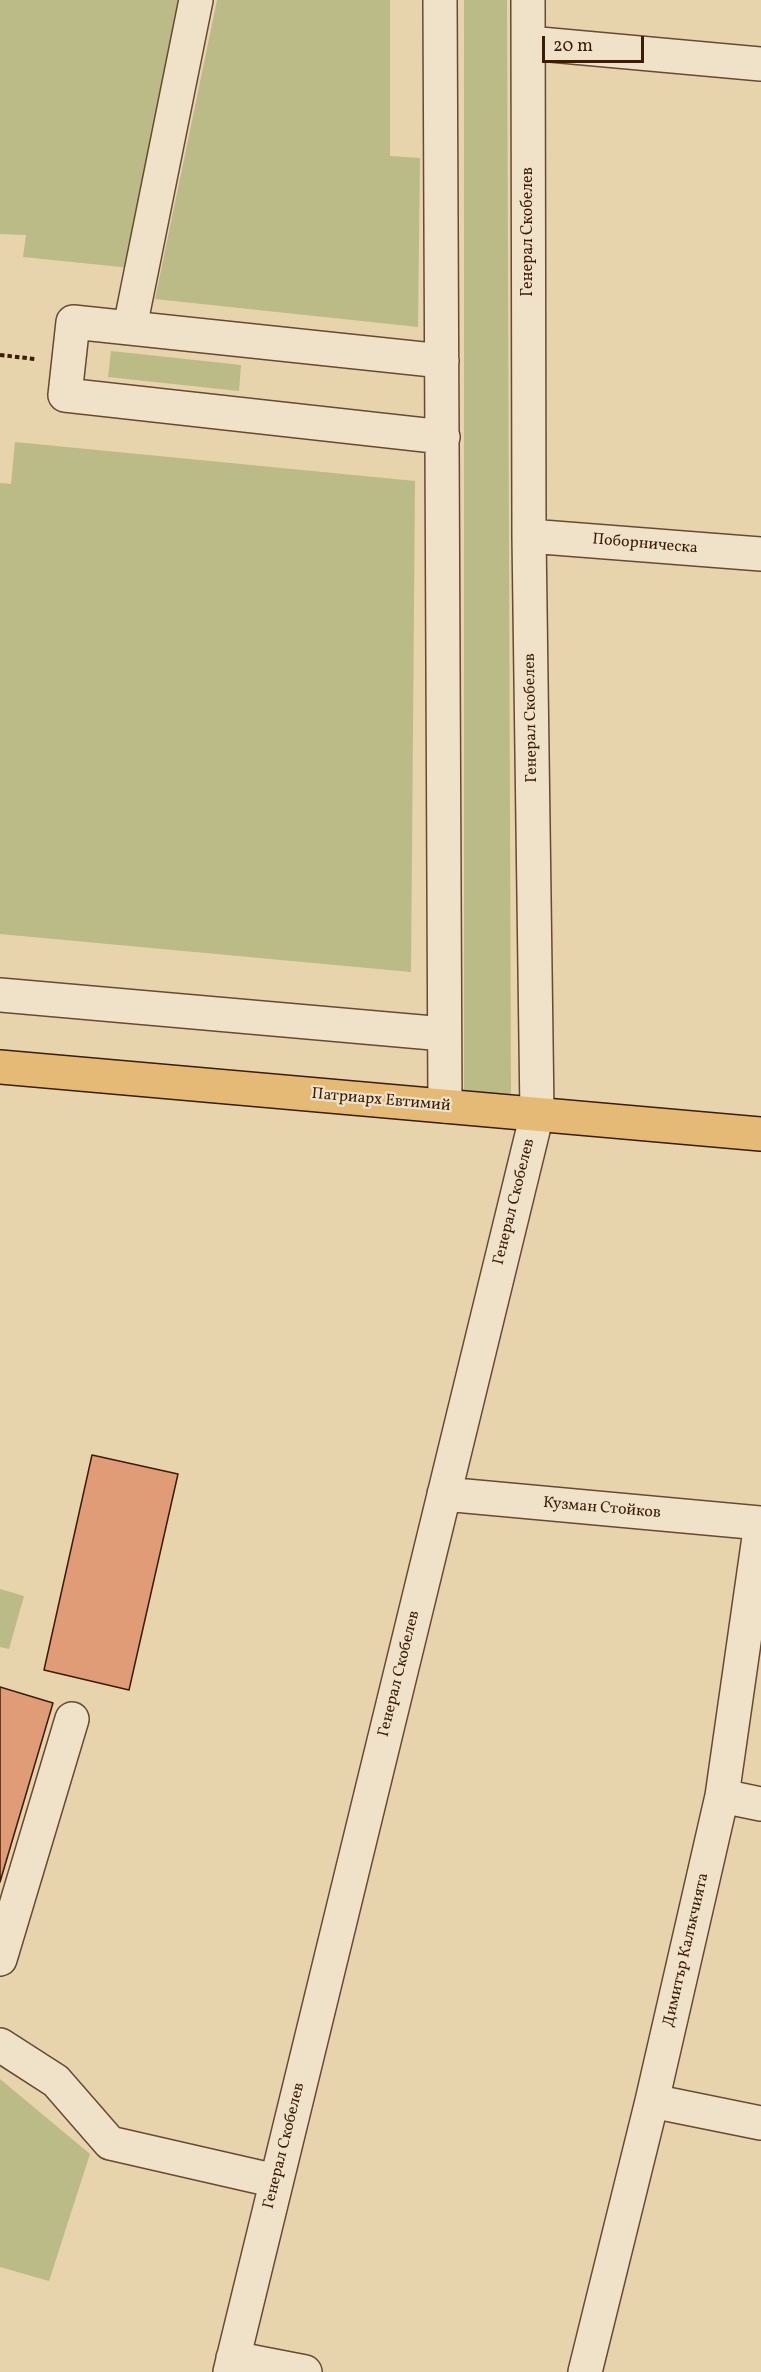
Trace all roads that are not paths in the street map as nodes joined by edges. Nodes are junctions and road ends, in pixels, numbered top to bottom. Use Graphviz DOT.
graph roads {
  1 [pos="196,0"];
  2 [pos="440,0"];
  3 [pos="528,0"];
  4 [pos="529,43"];
  5 [pos="761,64"];
  6 [pos="130,327"];
  7 [pos="442,361"];
  8 [pos="443,437"];
  9 [pos="529,536"];
  10 [pos="761,554"];
  11 [pos="0,995"];
  12 [pos="444,1034"];
  13 [pos="0,1067"];
  14 [pos="445,1106"];
  15 [pos="537,1114"];
  16 [pos="761,1134"];
  17 [pos="444,1494"];
  18 [pos="761,1523"];
  19 [pos="72,1719"];
  20 [pos="722,1796"];
  21 [pos="761,1804"];
  22 [pos="0,1959"];
  23 [pos="0,2045"];
  24 [pos="652,2101"];
  25 [pos="761,2123"];
  26 [pos="276,2181"];
  27 [pos="231,2365"];
  28 [pos="305,2372"];
  29 [pos="585,2372"];
  1 -- 6 [label="street"];
  2 -- 7 [label="street"];
  3 -- 4 [label="street, Генерал Скобелев"];
  4 -- 5 [label="street"];
  4 -- 9 [label="street, Генерал Скобелев"];
  6 -- 7 [label="street"];
  6 -- 8 [label="street"];
  7 -- 8 [label="street"];
  8 -- 12 [label="street"];
  9 -- 10 [label="street, Поборническа"];
  9 -- 15 [label="street, Генерал Скобелев"];
  11 -- 12 [label="street"];
  12 -- 14 [label="street"];
  13 -- 14 [label="main road, Патриарх Евтимий"];
  14 -- 15 [label="main road, Патриарх Евтимий"];
  15 -- 16 [label="main road, Патриарх Евтимий"];
  15 -- 17 [label="street, Генерал Скобелев"];
  17 -- 18 [label="street, Кузман Стойков"];
  17 -- 26 [label="street, Генерал Скобелев"];
  18 -- 20 [label="street, Димитър Калъкчията"];
  19 -- 22 [label="street"];
  20 -- 21 [label="street"];
  20 -- 24 [label="street, Димитър Калъкчията"];
  23 -- 26 [label="street"];
  24 -- 25 [label="street"];
  24 -- 29 [label="street, Димитър Калъкчията"];
  26 -- 27 [label="street, Генерал Скобелев"];
  27 -- 28 [label="street"];
}
